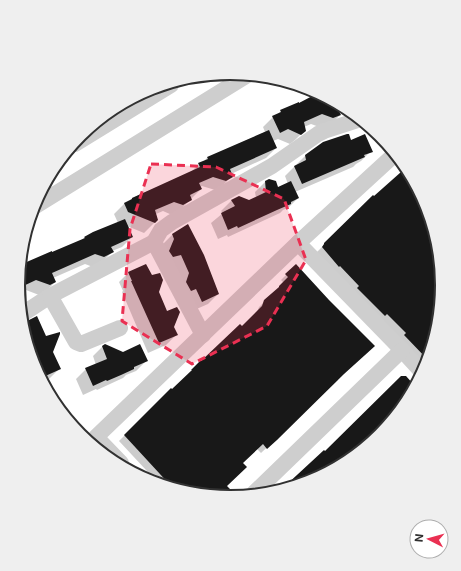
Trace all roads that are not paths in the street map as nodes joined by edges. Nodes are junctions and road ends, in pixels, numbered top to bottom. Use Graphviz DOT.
graph roads {
  1 [pos="240,80"];
  2 [pos="155,95"];
  3 [pos="355,121"];
  4 [pos="93,133"];
  5 [pos="392,157"];
  6 [pos="43,201"];
  7 [pos="154,242"];
  8 [pos="298,243"];
  9 [pos="50,296"];
  10 [pos="27,311"];
  11 [pos="120,328"];
  12 [pos="203,335"];
  13 [pos="402,350"];
  14 [pos="418,368"];
  15 [pos="93,438"];
  16 [pos="258,489"];
  1 -- 6 [label="street"];
  2 -- 4 [label="street"];
  3 -- 7 [label="street"];
  5 -- 8 [label="street"];
  7 -- 9 [label="street"];
  7 -- 12 [label="street"];
  8 -- 12 [label="street"];
  8 -- 13 [label="street"];
  9 -- 10 [label="street"];
  9 -- 11 [label="street"];
  12 -- 15 [label="street"];
  13 -- 14 [label="street"];
  13 -- 16 [label="street"];
}
